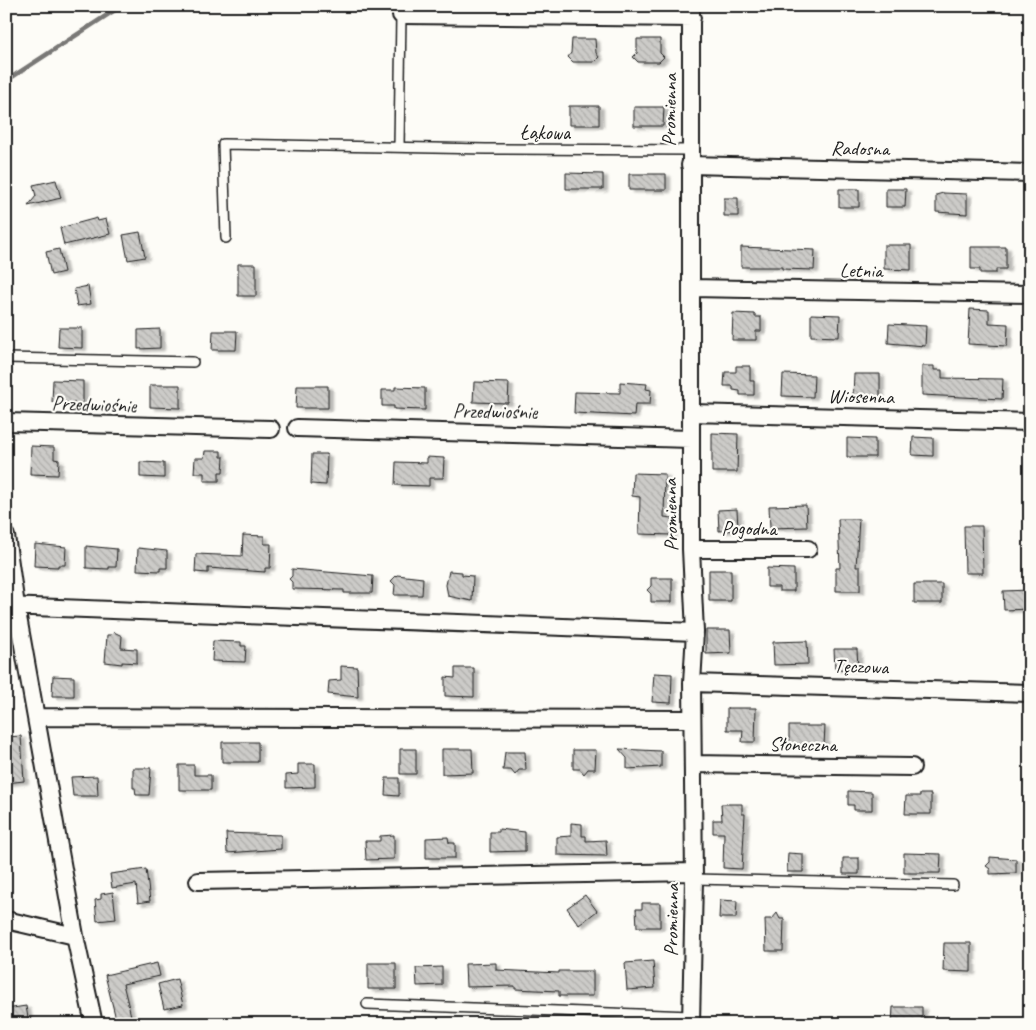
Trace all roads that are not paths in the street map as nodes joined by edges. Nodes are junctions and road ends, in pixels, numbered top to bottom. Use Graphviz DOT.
graph roads {
  1 [pos="470,11"];
  2 [pos="692,12"];
  3 [pos="401,15"];
  4 [pos="399,146"];
  5 [pos="690,157"];
  6 [pos="1030,173"];
  7 [pos="226,238"];
  8 [pos="691,288"];
  9 [pos="1030,294"];
  10 [pos="6,358"];
  11 [pos="193,362"];
  12 [pos="691,413"];
  13 [pos="6,422"];
  14 [pos="1030,422"];
  15 [pos="298,428"];
  16 [pos="271,429"];
  17 [pos="690,439"];
  18 [pos="6,536"];
  19 [pos="691,549"];
  20 [pos="808,549"];
  21 [pos="11,606"];
  22 [pos="695,632"];
  23 [pos="692,683"];
  24 [pos="1030,693"];
  25 [pos="36,717"];
  26 [pos="692,719"];
  27 [pos="693,764"];
  28 [pos="912,766"];
  29 [pos="694,875"];
  30 [pos="198,881"];
  31 [pos="953,885"];
  32 [pos="6,920"];
  33 [pos="75,936"];
  34 [pos="367,1004"];
  35 [pos="691,1020"];
  36 [pos="94,1024"];
  1 -- 2 [label="street"];
  1 -- 3 [label="street"];
  2 -- 5 [label="street, Promienna"];
  3 -- 4 [label="lane"];
  4 -- 5 [label="lane, Łąkowa"];
  4 -- 7 [label="lane, Łąkowa"];
  5 -- 6 [label="street, Radosna"];
  5 -- 8 [label="street, Promienna"];
  8 -- 9 [label="street, Letnia"];
  8 -- 12 [label="street, Promienna"];
  10 -- 11 [label="lane"];
  12 -- 14 [label="street, Wiosenna"];
  12 -- 17 [label="street, Promienna"];
  13 -- 16 [label="street, Przedwiośnie"];
  15 -- 17 [label="street, Przedwiośnie"];
  17 -- 19 [label="street, Promienna"];
  18 -- 21 [label="street"];
  19 -- 20 [label="street, Pogodna"];
  19 -- 22 [label="street, Promienna"];
  21 -- 22 [label="street"];
  21 -- 25 [label="street"];
  22 -- 23 [label="street, Promienna"];
  23 -- 24 [label="street, Tęczowa"];
  23 -- 26 [label="street, Promienna"];
  25 -- 26 [label="street"];
  25 -- 33 [label="street"];
  26 -- 27 [label="street, Promienna"];
  27 -- 28 [label="street, Słoneczna"];
  27 -- 29 [label="street, Promienna"];
  29 -- 30 [label="street"];
  29 -- 31 [label="lane"];
  29 -- 35 [label="street, Promienna"];
  32 -- 33 [label="street"];
  33 -- 36 [label="street"];
  34 -- 35 [label="lane"];
}
